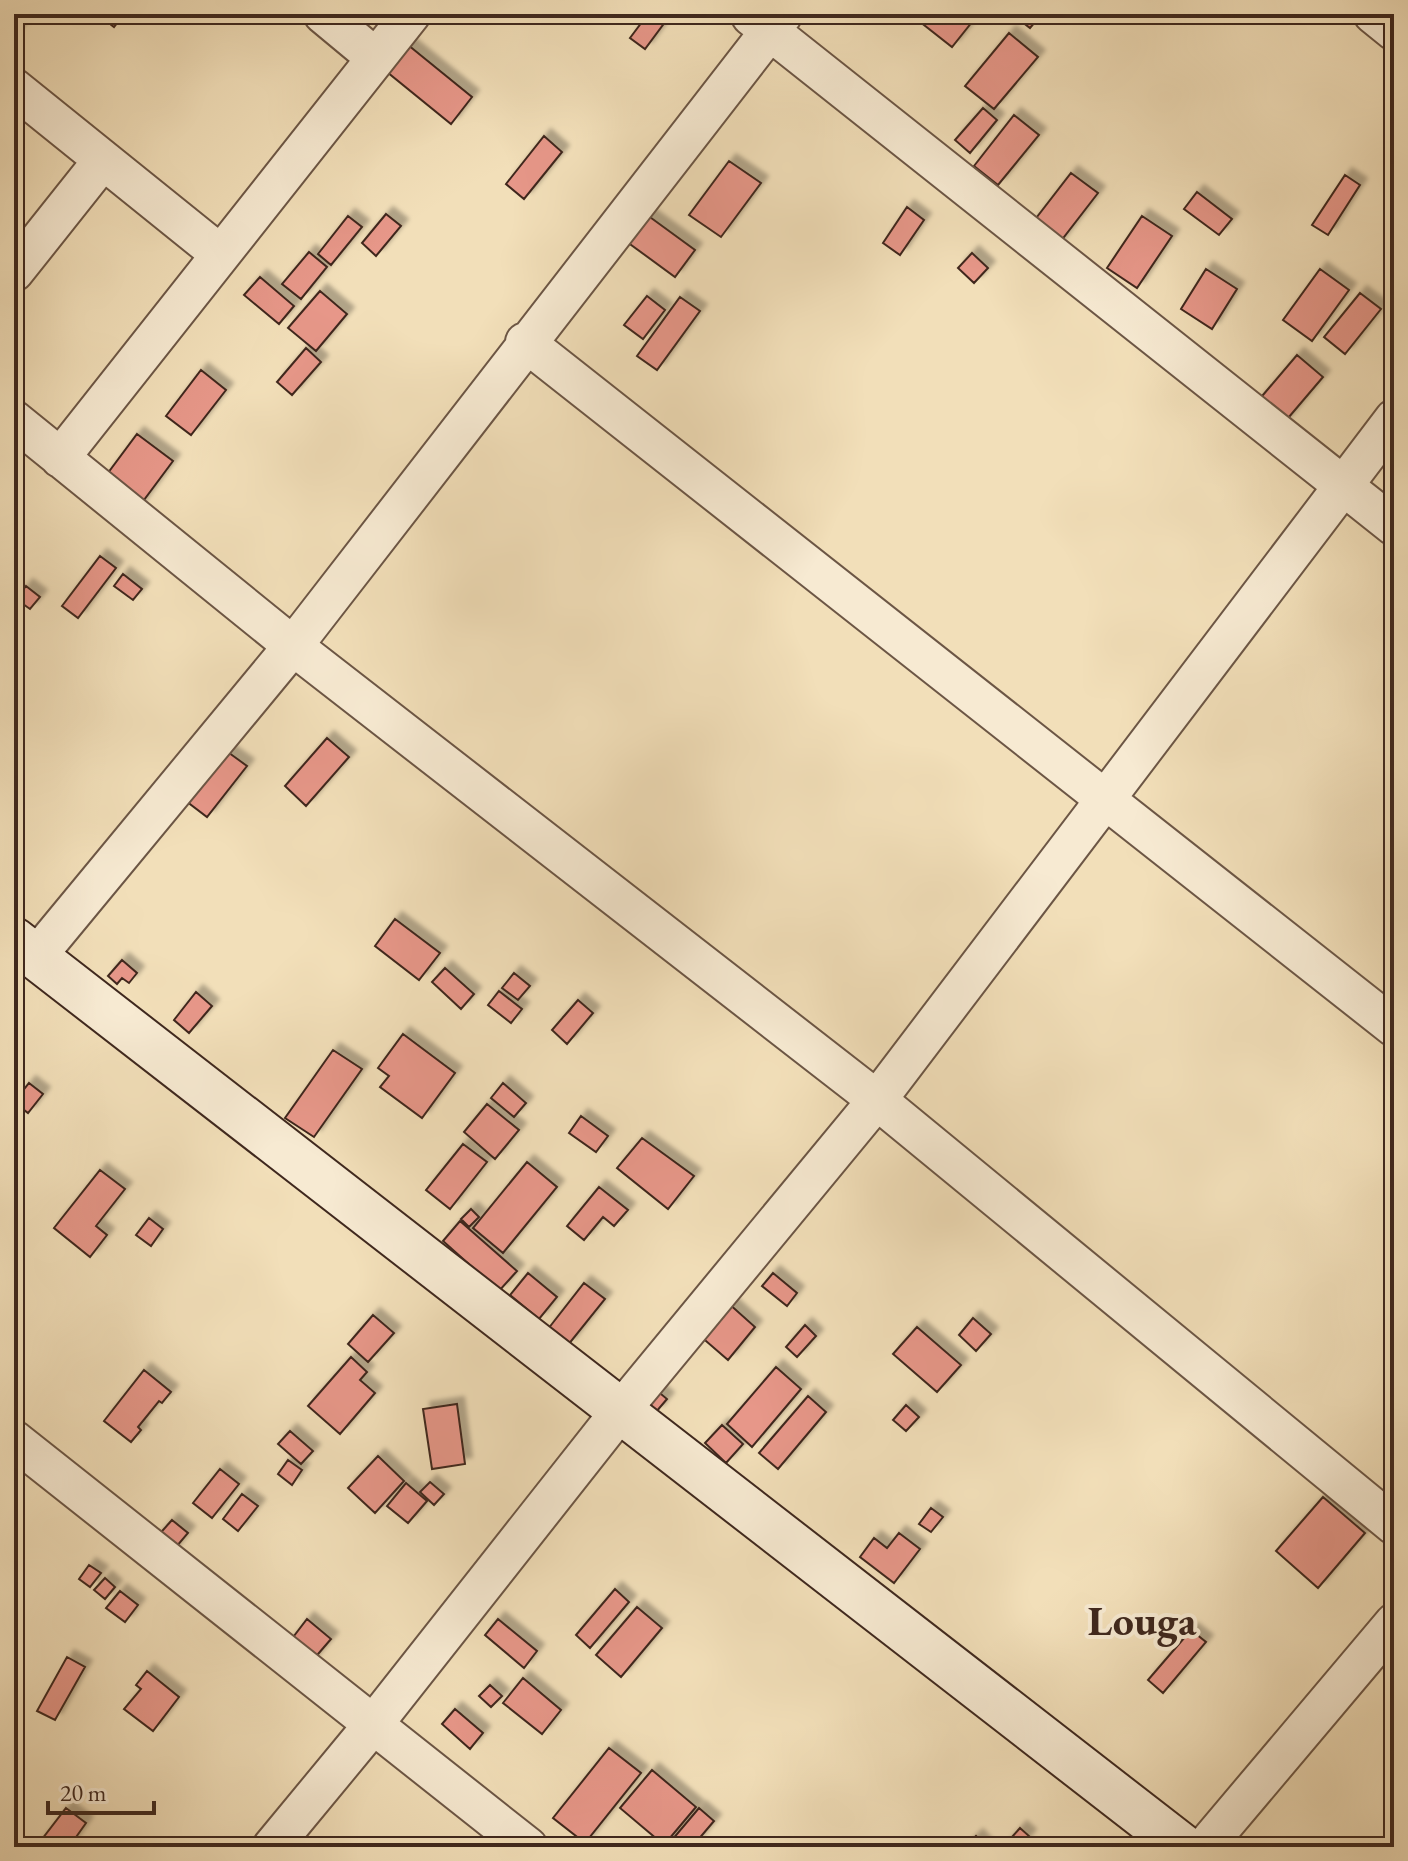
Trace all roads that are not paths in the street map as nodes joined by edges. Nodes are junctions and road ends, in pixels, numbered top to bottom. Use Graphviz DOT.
graph roads {
  1 [pos="323,14"];
  2 [pos="411,14"];
  3 [pos="1373,14"];
  4 [pos="767,19"];
  5 [pos="1394,31"];
  6 [pos="376,58"];
  7 [pos="14,88"];
  8 [pos="103,160"];
  9 [pos="220,254"];
  10 [pos="14,272"];
  11 [pos="525,342"];
  12 [pos="1394,419"];
  13 [pos="14,420"];
  14 [pos="60,458"];
  15 [pos="1343,485"];
  16 [pos="1394,526"];
  17 [pos="293,646"];
  18 [pos="1108,799"];
  19 [pos="25,948"];
  20 [pos="1394,1027"];
  21 [pos="877,1100"];
  22 [pos="622,1409"];
  23 [pos="14,1440"];
  24 [pos="1394,1525"];
  25 [pos="1394,1623"];
  26 [pos="372,1726"];
  27 [pos="272,1847"];
  28 [pos="528,1847"];
  29 [pos="1183,1847"];
  30 [pos="1205,1847"];
  1 -- 6 [label="street"];
  2 -- 6 [label="street"];
  3 -- 5 [label="street"];
  4 -- 11 [label="street"];
  4 -- 15 [label="street"];
  6 -- 9 [label="street"];
  7 -- 8 [label="street"];
  8 -- 9 [label="street"];
  8 -- 10 [label="street"];
  9 -- 14 [label="street"];
  11 -- 17 [label="street"];
  11 -- 18 [label="street"];
  12 -- 15 [label="street"];
  13 -- 14 [label="street"];
  14 -- 17 [label="street"];
  15 -- 16 [label="street"];
  15 -- 18 [label="street"];
  17 -- 19 [label="street"];
  17 -- 21 [label="street"];
  18 -- 20 [label="street"];
  18 -- 21 [label="street"];
  19 -- 22 [label="street"];
  21 -- 22 [label="street"];
  21 -- 24 [label="street"];
  22 -- 26 [label="street"];
  22 -- 29 [label="street"];
  23 -- 26 [label="street"];
  25 -- 30 [label="street"];
  26 -- 27 [label="street"];
  26 -- 28 [label="street"];
}
